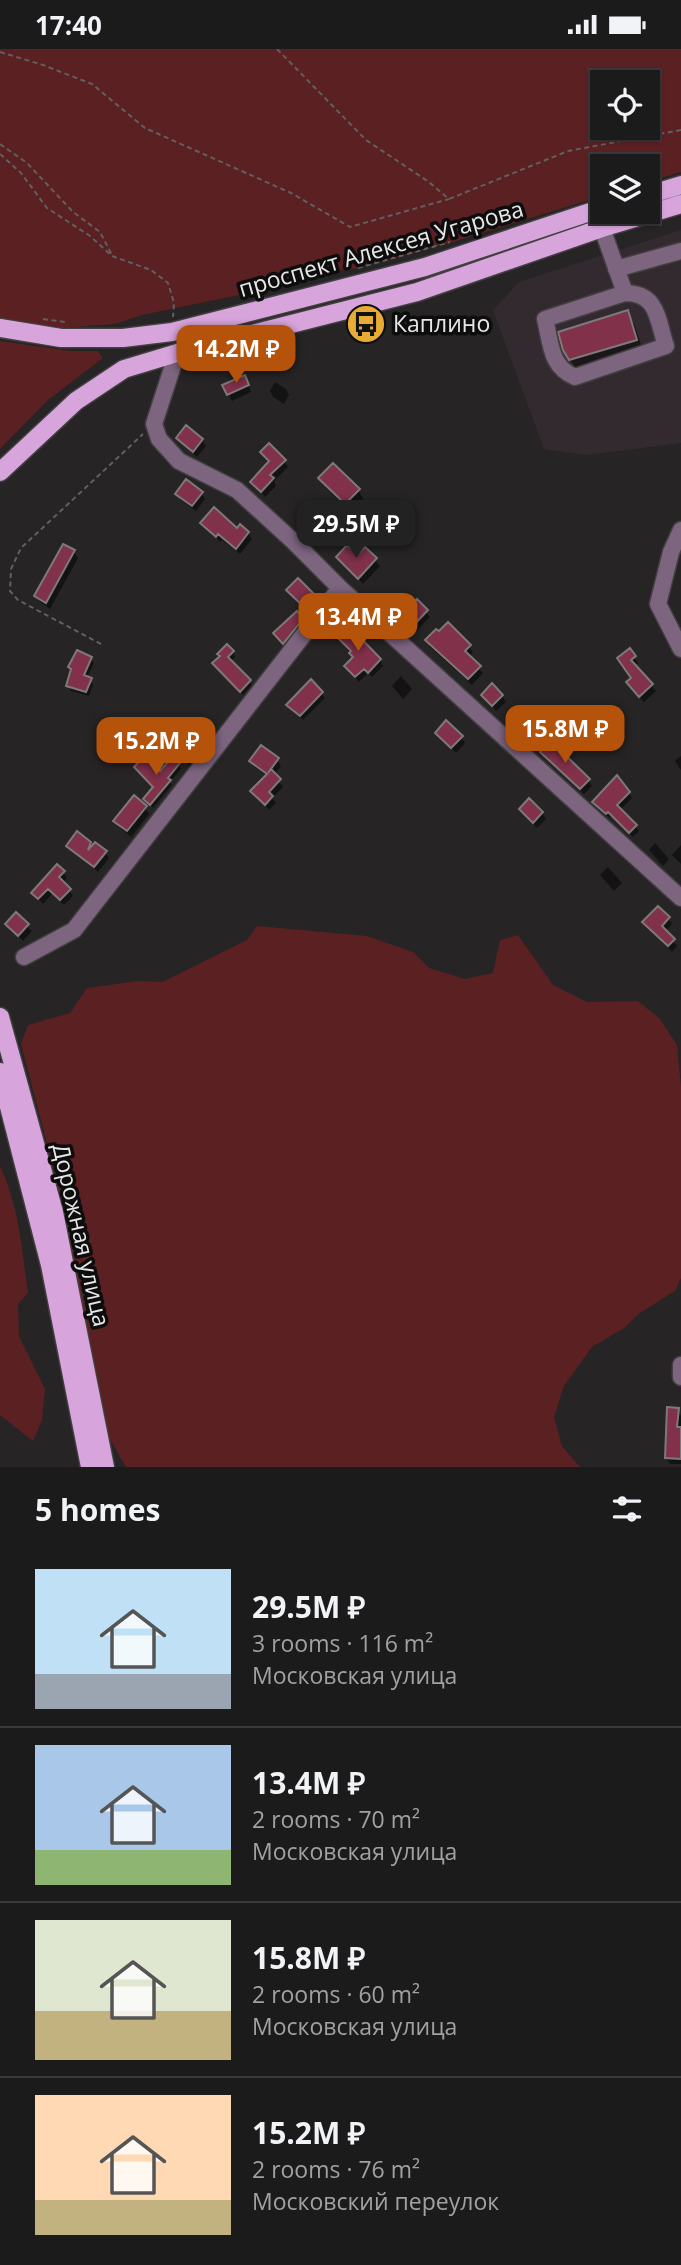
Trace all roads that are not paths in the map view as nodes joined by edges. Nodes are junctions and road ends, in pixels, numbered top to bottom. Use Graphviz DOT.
graph roads {
  1 [pos="681,185"];
  2 [pos="660,191"];
  3 [pos="681,204"];
  4 [pos="590,212"];
  5 [pos="601,224"];
  6 [pos="602,228"];
  7 [pos="681,251"];
  8 [pos="616,269"];
  9 [pos="625,293"];
  10 [pos="0,328"];
  11 [pos="173,332"];
  12 [pos="177,353"];
  13 [pos="0,472"];
  14 [pos="681,530"];
  15 [pos="340,588"];
  16 [pos="681,649"];
  17 [pos="681,898"];
  18 [pos="24,957"];
  19 [pos="0,1017"];
  20 [pos="0,1072"];
  21 [pos="681,1365"];
  22 [pos="681,1377"];
  23 [pos="90,1467"];
  24 [pos="106,1467"];
  1 -- 2 [label="main road"];
  3 -- 6 [label="main road, проспект Алексея Угарова"];
  4 -- 11 [label="main road, проспект Алексея Угарова"];
  5 -- 6 [label="main road"];
  6 -- 8 [label="street"];
  6 -- 12 [label="main road, проспект Алексея Угарова"];
  7 -- 8 [label="street"];
  8 -- 9 [label="street"];
  9 -- 9 [label="street"];
  10 -- 11 [label="main road, проспект Алексея Угарова"];
  11 -- 12 [label="main road"];
  12 -- 13 [label="main road, проспект Алексея Угарова"];
  12 -- 15 [label="street"];
  14 -- 16 [label="street"];
  15 -- 17 [label="street"];
  15 -- 18 [label="street"];
  19 -- 24 [label="main road, Дорожная улица"];
  20 -- 23 [label="main road, Дорожная улица"];
  21 -- 22 [label="street"];
}
